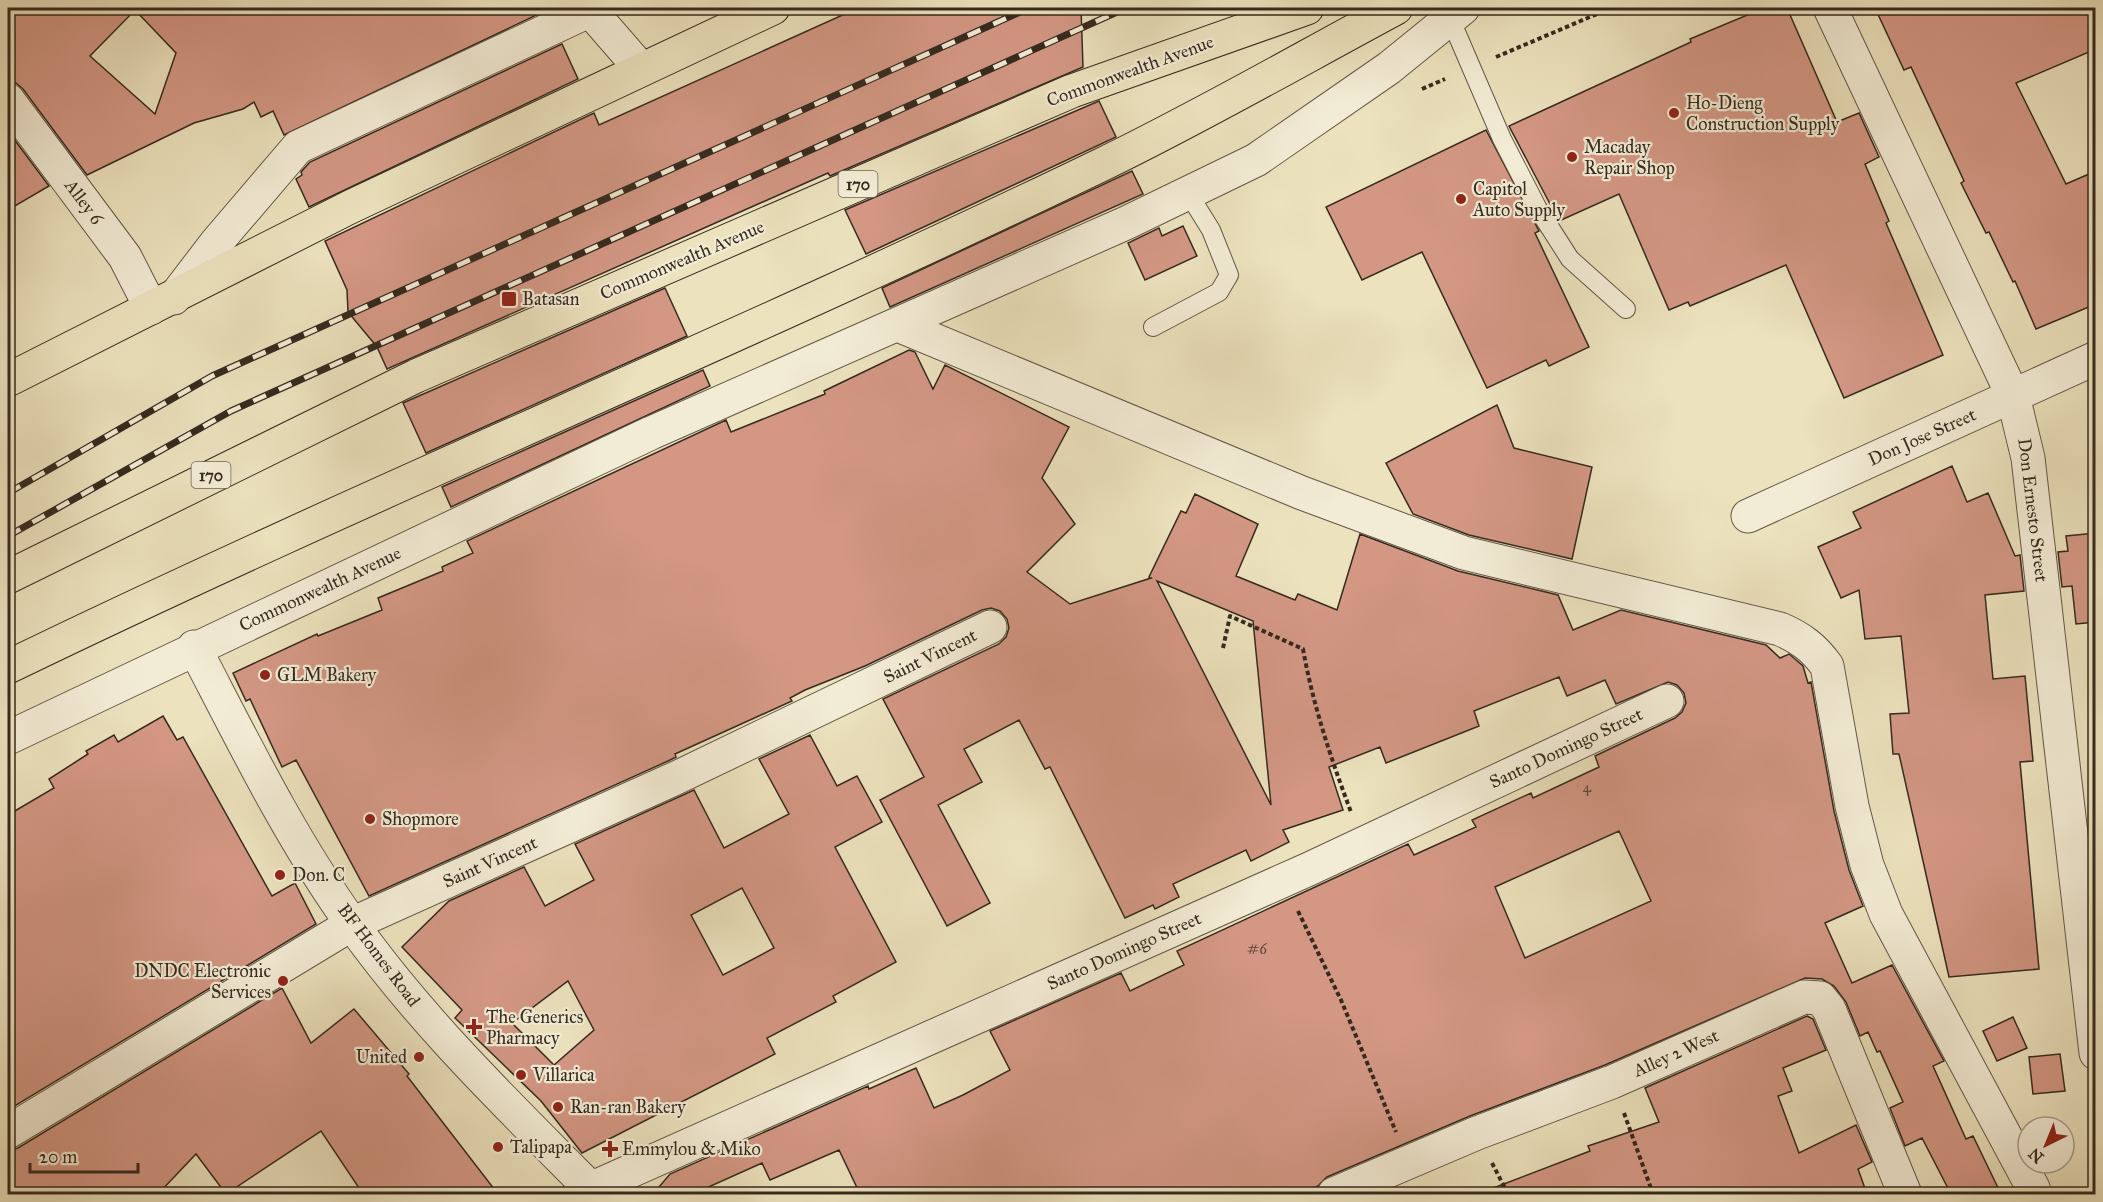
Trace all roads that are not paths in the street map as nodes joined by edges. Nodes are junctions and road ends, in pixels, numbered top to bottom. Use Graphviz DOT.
graph roads {
  1 [pos="591,8"];
  2 [pos="773,8"];
  3 [pos="1307,8"];
  4 [pos="1396,8"];
  5 [pos="1830,8"];
  6 [pos="1456,13"];
  7 [pos="640,69"];
  8 [pos="8,100"];
  9 [pos="1188,193"];
  10 [pos="163,303"];
  11 [pos="1626,309"];
  12 [pos="898,326"];
  13 [pos="1153,327"];
  14 [pos="2096,358"];
  15 [pos="8,380"];
  16 [pos="2013,396"];
  17 [pos="1748,516"];
  18 [pos="8,578"];
  19 [pos="990,627"];
  20 [pos="194,647"];
  21 [pos="8,668"];
  22 [pos="1667,701"];
  23 [pos="8,738"];
  24 [pos="352,924"];
  25 [pos="2096,1053"];
  26 [pos="8,1132"];
  27 [pos="588,1192"];
  28 [pos="1334,1194"];
  29 [pos="1905,1194"];
  30 [pos="2035,1194"];
  1 -- 7 [label="street"];
  1 -- 10 [label="street"];
  2 -- 7 [label="main road"];
  3 -- 18 [label="main road, Commonwealth Avenue / 170"];
  4 -- 21 [label="main road"];
  5 -- 16 [label="street, Don Ernesto Street"];
  6 -- 9 [label="street, Commonwealth Avenue"];
  6 -- 11 [label="lane"];
  7 -- 10 [label="main road"];
  8 -- 10 [label="street, Alley 6"];
  9 -- 12 [label="street, Commonwealth Avenue"];
  9 -- 13 [label="lane"];
  10 -- 15 [label="main road"];
  12 -- 20 [label="street, Commonwealth Avenue"];
  12 -- 30 [label="street"];
  14 -- 16 [label="street, Don Jose Street"];
  16 -- 17 [label="street, Don Jose Street"];
  16 -- 25 [label="street, Don Ernesto Street"];
  19 -- 24 [label="street, Saint Vincent"];
  20 -- 23 [label="street, Commonwealth Avenue"];
  20 -- 24 [label="street, BF Homes Road"];
  22 -- 27 [label="street, Santo Domingo Street"];
  24 -- 26 [label="street, Saint Vincent"];
  24 -- 27 [label="street, BF Homes Road"];
  28 -- 29 [label="street, Alley 2 West"];
}
